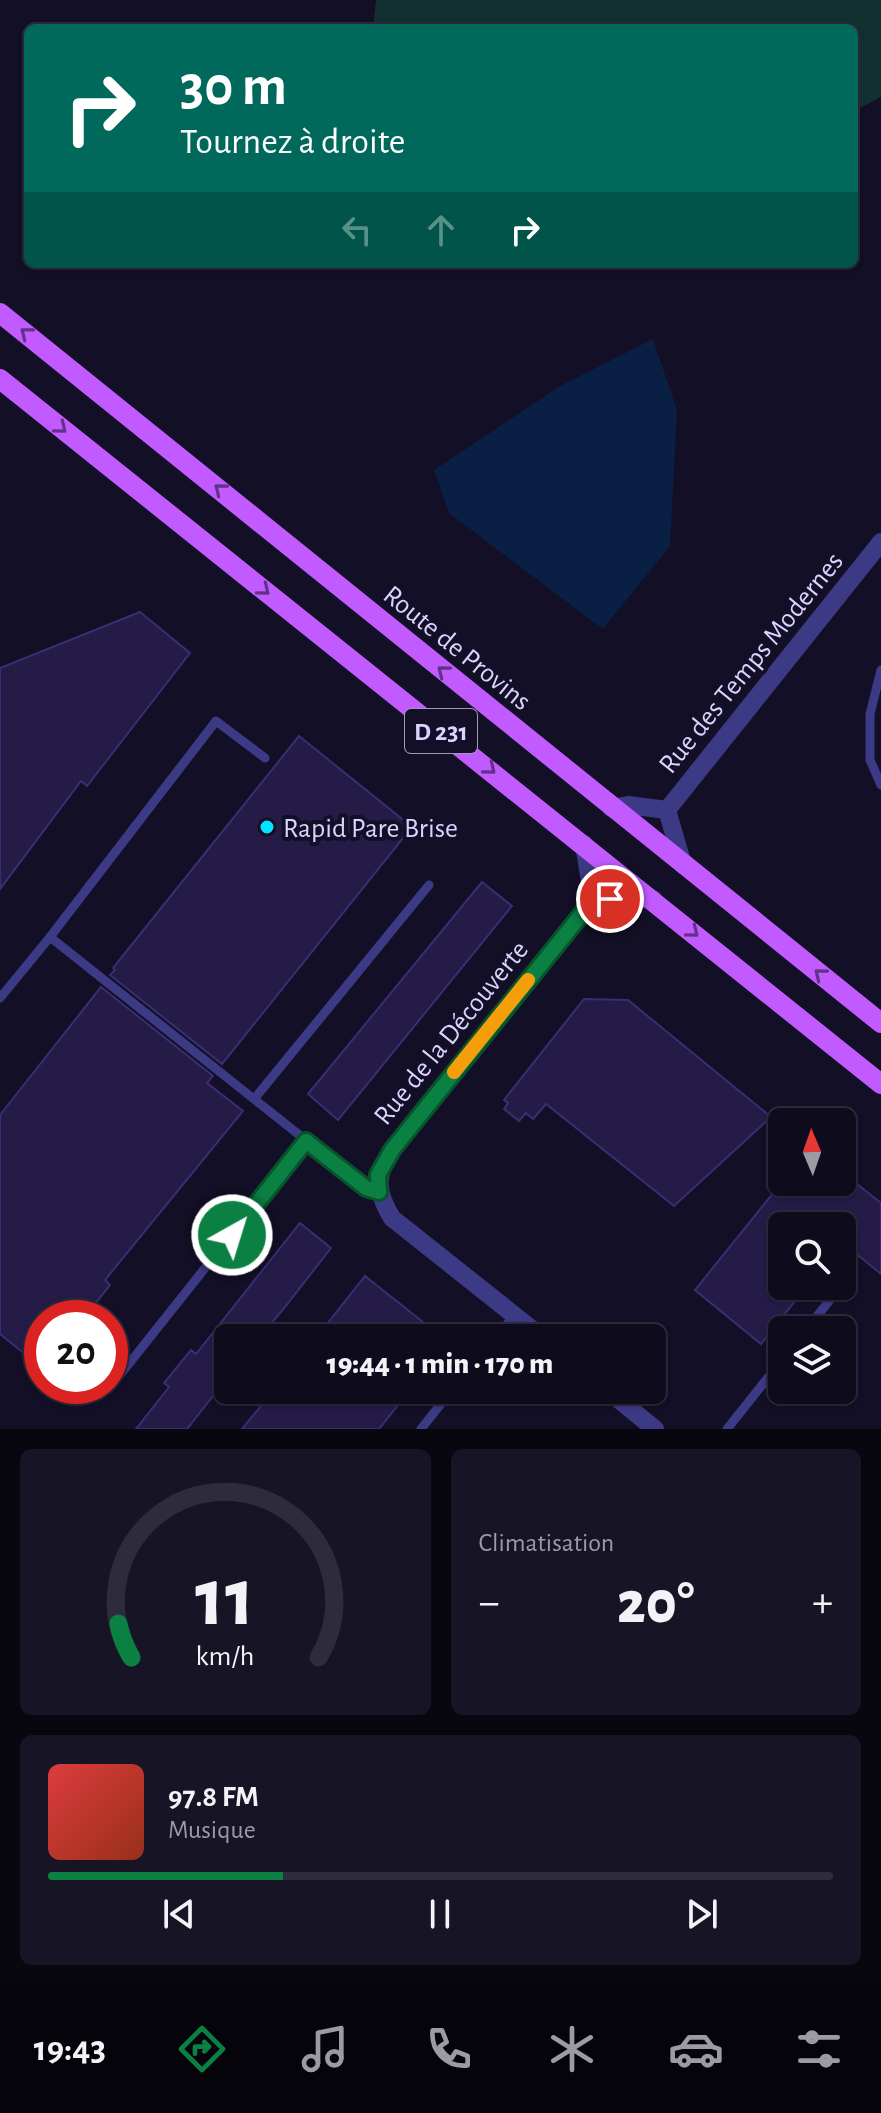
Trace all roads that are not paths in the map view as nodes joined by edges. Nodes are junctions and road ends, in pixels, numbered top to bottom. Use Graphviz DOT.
graph roads {
  1 [pos="0,313"];
  2 [pos="0,379"];
  3 [pos="881,542"];
  4 [pos="881,670"];
  5 [pos="265,758"];
  6 [pos="881,785"];
  7 [pos="611,808"];
  8 [pos="667,810"];
  9 [pos="584,844"];
  10 [pos="683,865"];
  11 [pos="429,885"];
  12 [pos="653,899"];
  13 [pos="593,900"];
  14 [pos="50,937"];
  15 [pos="0,998"];
  16 [pos="881,1023"];
  17 [pos="881,1084"];
  18 [pos="255,1098"];
  19 [pos="306,1141"];
  20 [pos="379,1192"];
  21 [pos="831,1300"];
  22 [pos="515,1315"];
  23 [pos="817,1316"];
  24 [pos="507,1324"];
  25 [pos="526,1324"];
  26 [pos="128,1365"];
  27 [pos="768,1378"];
  28 [pos="441,1404"];
  29 [pos="624,1404"];
  30 [pos="421,1429"];
  31 [pos="655,1429"];
  32 [pos="727,1429"];
  7 -- 1 [label="main road, Route de Provins / D 231, one-way"];
  2 -- 9 [label="main road, D 231, one-way"];
  3 -- 8 [label="street, Rue des Temps Modernes"];
  4 -- 6 [label="lane"];
  5 -- 14 [label="lane"];
  7 -- 8 [label="street, Rue des Temps Modernes"];
  7 -- 10 [label="main road, Route de Provins / D 231"];
  8 -- 10 [label="street"];
  9 -- 12 [label="main road, D 231"];
  9 -- 13 [label="street"];
  16 -- 10 [label="main road, Route de Provins / D 231, one-way"];
  11 -- 18 [label="lane"];
  12 -- 13 [label="street"];
  12 -- 17 [label="main road, D 231, one-way"];
  13 -- 20 [label="street, Rue de la Découverte"];
  14 -- 15 [label="lane"];
  14 -- 18 [label="lane"];
  18 -- 19 [label="lane"];
  19 -- 20 [label="lane"];
  19 -- 26 [label="lane"];
  20 -- 22 [label="street"];
  21 -- 23 [label="lane"];
  22 -- 24 [label="lane"];
  22 -- 25 [label="street"];
  27 -- 32 [label="lane"];
  28 -- 30 [label="lane"];
  29 -- 31 [label="street"];
}
